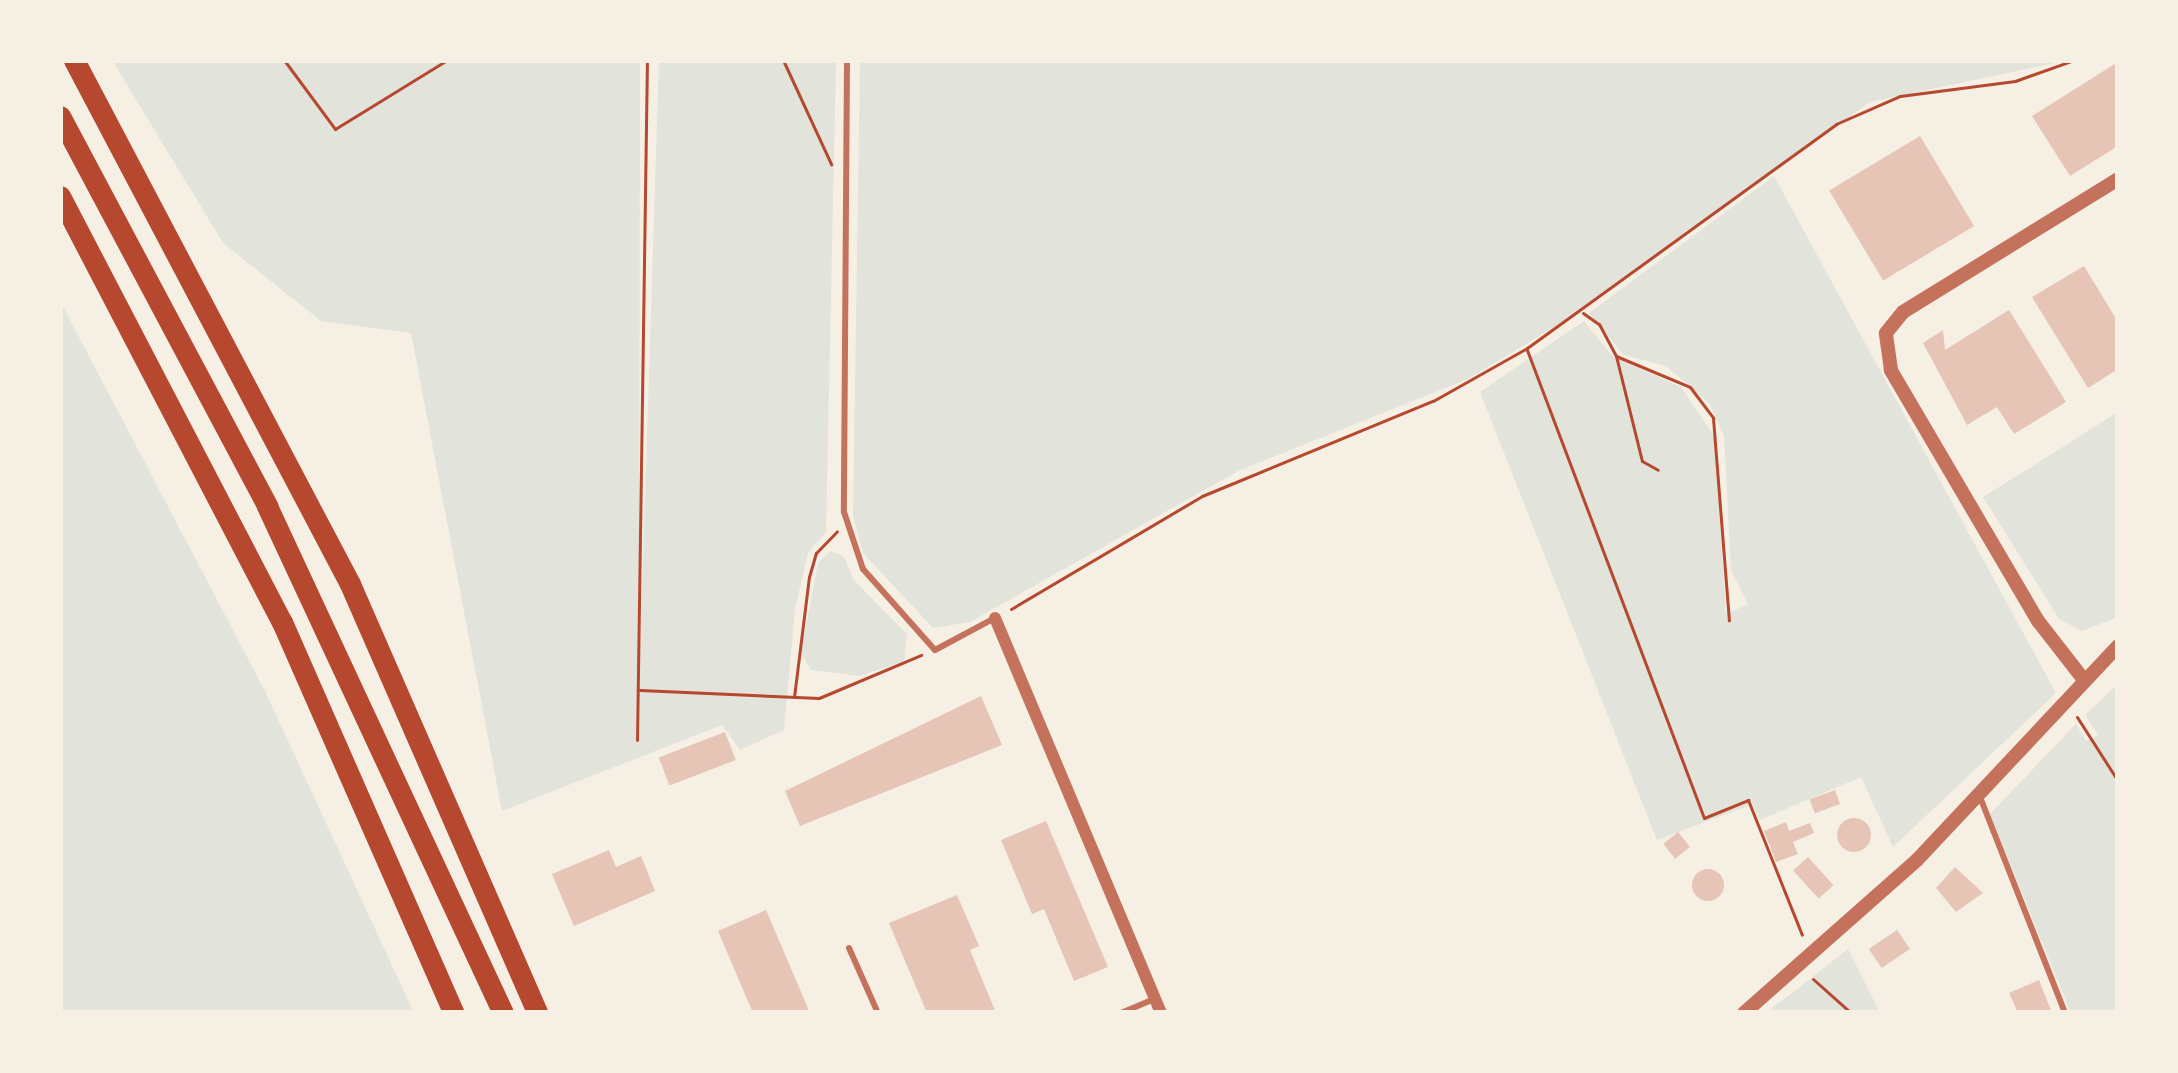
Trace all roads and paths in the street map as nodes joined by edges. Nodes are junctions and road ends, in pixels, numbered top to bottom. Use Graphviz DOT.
graph roads {
  1 [pos="74,60"];
  2 [pos="284,60"];
  3 [pos="447,60"];
  4 [pos="647,60"];
  5 [pos="782,60"];
  6 [pos="848,60"];
  7 [pos="2074,60"];
  8 [pos="60,116"];
  9 [pos="2118,178"];
  10 [pos="848,191"];
  11 [pos="60,196"];
  12 [pos="1581,312"];
  13 [pos="1527,348"];
  14 [pos="1616,356"];
  15 [pos="1658,470"];
  16 [pos="848,525"];
  17 [pos="994,618"];
  18 [pos="1729,620"];
  19 [pos="2118,646"];
  20 [pos="934,650"];
  21 [pos="2084,680"];
  22 [pos="638,690"];
  23 [pos="794,699"];
  24 [pos="2076,715"];
  25 [pos="638,740"];
  26 [pos="2118,781"];
  27 [pos="1980,797"];
  28 [pos="1806,944"];
  29 [pos="849,948"];
  30 [pos="1809,976"];
  31 [pos="1156,998"];
  32 [pos="1845,1004"];
  33 [pos="454,1013"];
  34 [pos="503,1013"];
  35 [pos="537,1013"];
  36 [pos="878,1013"];
  37 [pos="1121,1013"];
  38 [pos="1161,1013"];
  39 [pos="1744,1013"];
  40 [pos="1834,1013"];
  41 [pos="1852,1013"];
  42 [pos="2065,1013"];
  1 -- 35 [label="highway"];
  2 -- 3 [label="path"];
  4 -- 22 [label="path"];
  5 -- 10 [label="path"];
  6 -- 10 [label="lane"];
  7 -- 12 [label="path"];
  8 -- 34 [label="highway"];
  9 -- 21 [label="street"];
  10 -- 16 [label="lane"];
  11 -- 33 [label="highway"];
  12 -- 13 [label="path"];
  12 -- 14 [label="path"];
  13 -- 17 [label="path"];
  13 -- 28 [label="path"];
  14 -- 15 [label="path"];
  14 -- 18 [label="path"];
  16 -- 20 [label="lane"];
  16 -- 23 [label="path"];
  17 -- 20 [label="lane"];
  17 -- 31 [label="street"];
  19 -- 21 [label="street"];
  20 -- 23 [label="path"];
  21 -- 27 [label="street"];
  22 -- 23 [label="path"];
  22 -- 25 [label="path"];
  24 -- 26 [label="path"];
  27 -- 39 [label="street"];
  27 -- 42 [label="lane"];
  29 -- 36 [label="lane"];
  30 -- 32 [label="path"];
  31 -- 37 [label="lane"];
  31 -- 38 [label="street"];
  32 -- 40 [label="path"];
  32 -- 41 [label="path"];
}
